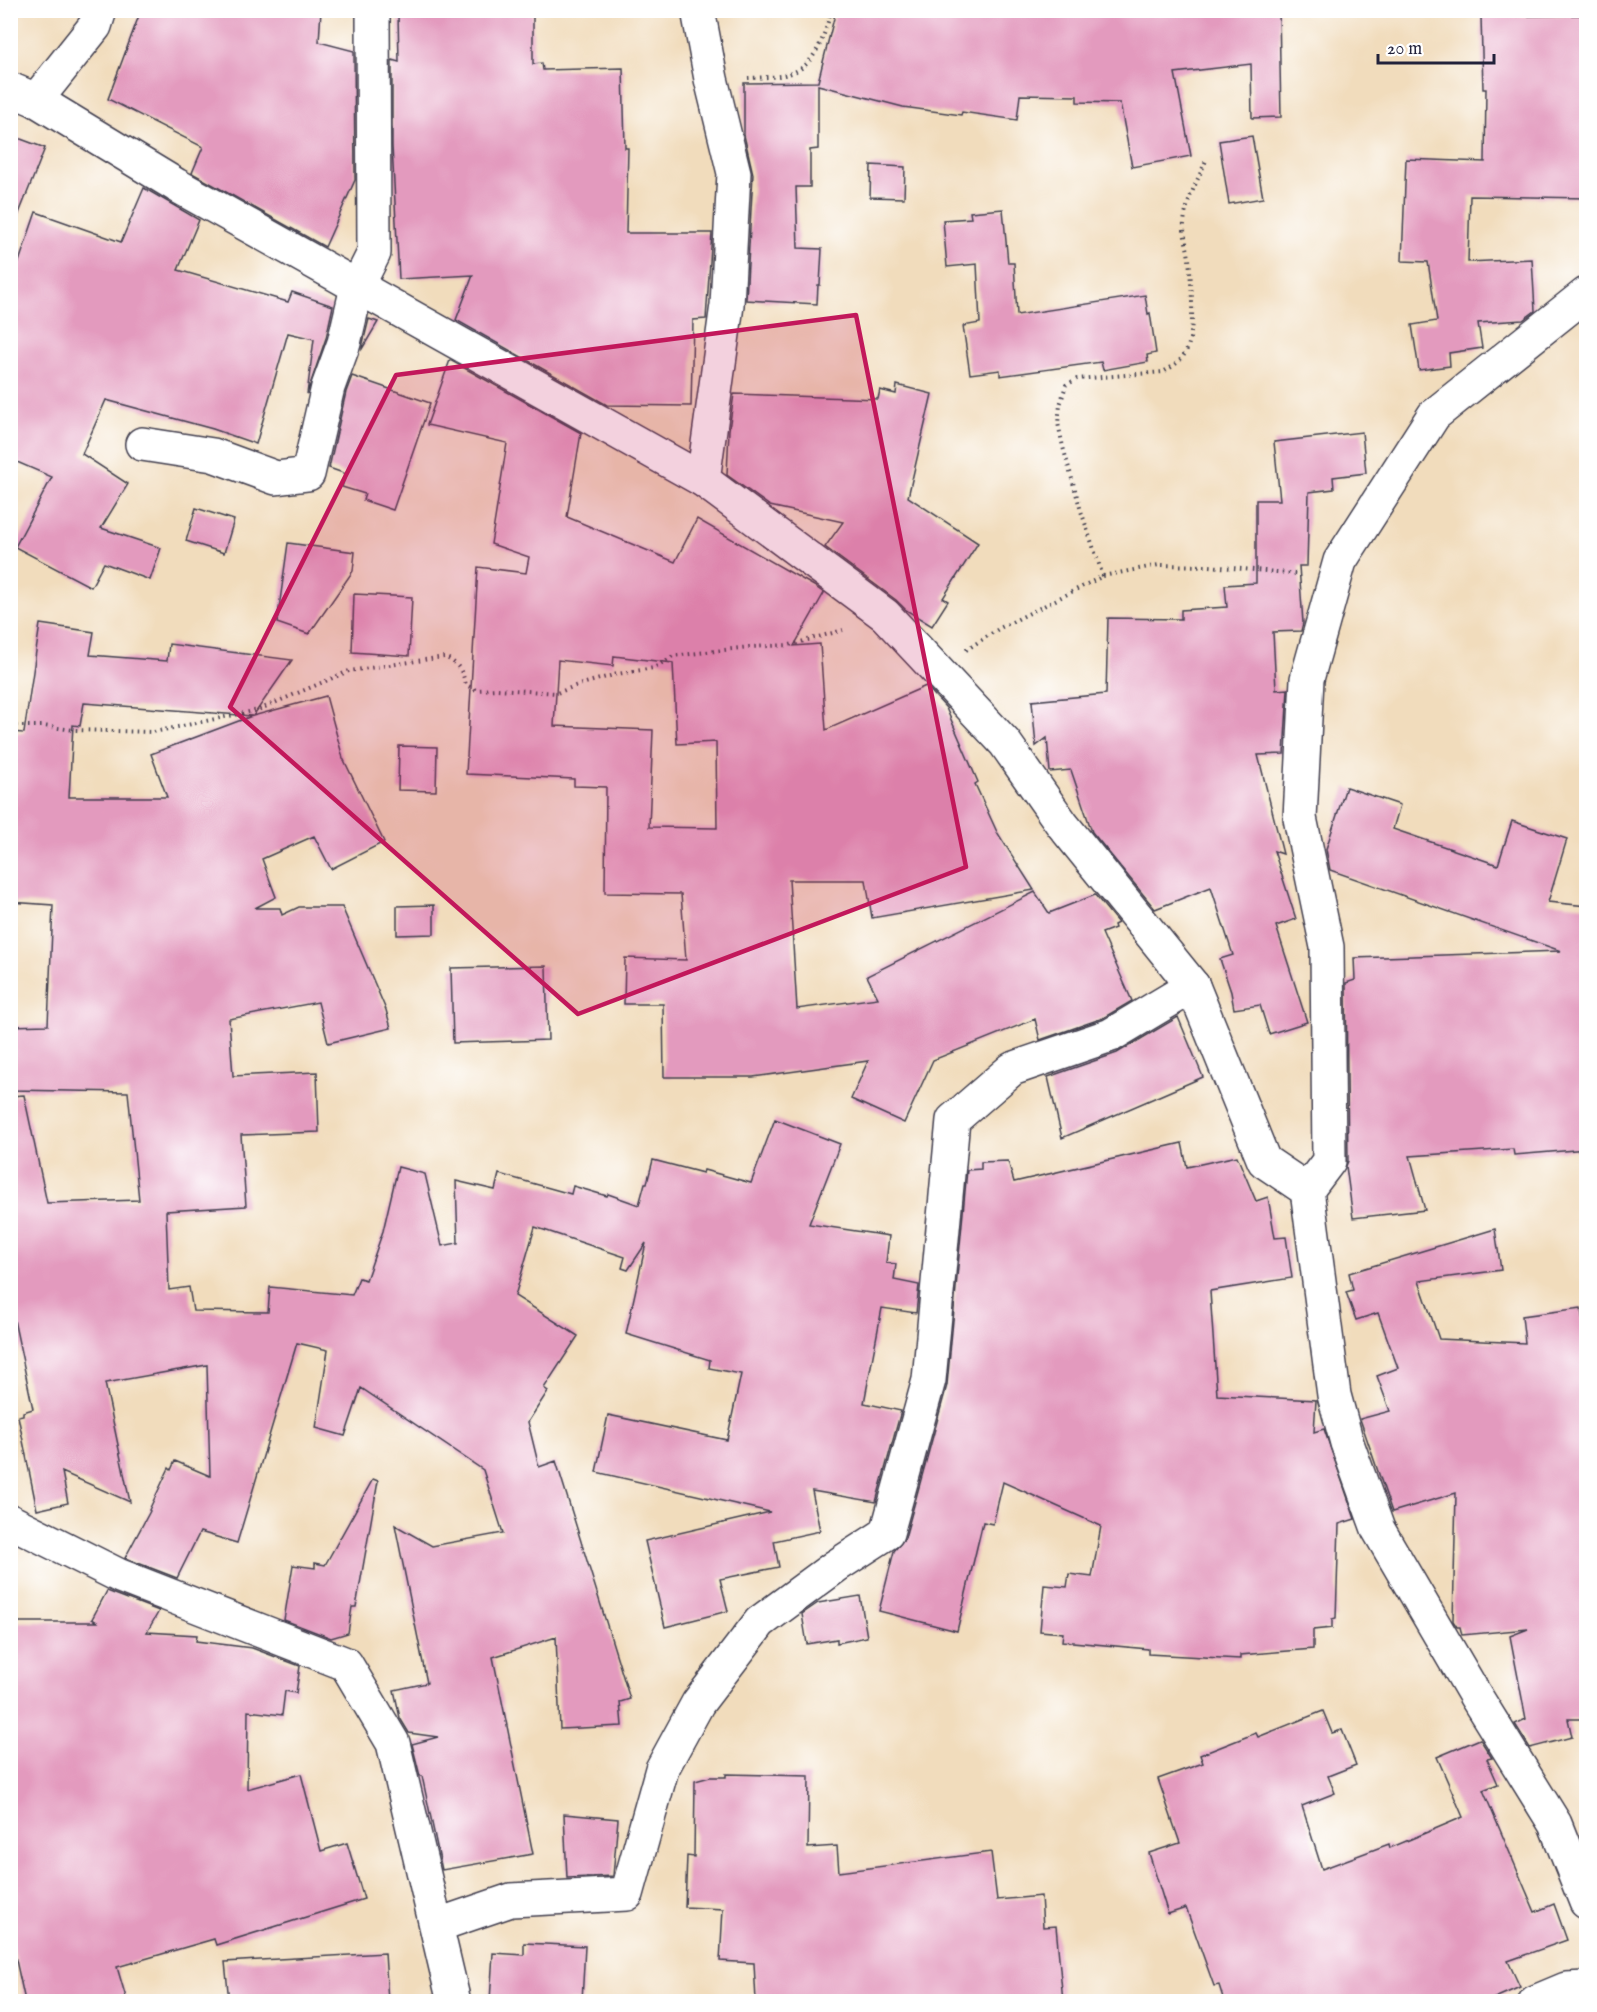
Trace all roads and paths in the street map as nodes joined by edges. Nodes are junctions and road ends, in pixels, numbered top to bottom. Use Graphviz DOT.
graph roads {
  1 [pos="100,10"];
  2 [pos="373,10"];
  3 [pos="698,10"];
  4 [pos="831,10"];
  5 [pos="711,79"];
  6 [pos="23,95"];
  7 [pos="1207,158"];
  8 [pos="357,287"];
  9 [pos="1587,294"];
  10 [pos="142,444"];
  11 [pos="703,480"];
  12 [pos="1340,561"];
  13 [pos="1103,576"];
  14 [pos="885,615"];
  15 [pos="936,670"];
  16 [pos="10,726"];
  17 [pos="1193,986"];
  18 [pos="1307,1190"];
  19 [pos="10,1521"];
  20 [pos="1587,1902"];
  21 [pos="438,1925"];
  22 [pos="1587,1988"];
  23 [pos="454,2001"];
  24 [pos="1536,2001"];
  1 -- 6 [label="street"];
  2 -- 8 [label="street"];
  3 -- 5 [label="street"];
  4 -- 5 [label="path"];
  5 -- 11 [label="street"];
  6 -- 8 [label="street"];
  7 -- 13 [label="path"];
  8 -- 10 [label="street"];
  8 -- 11 [label="street"];
  9 -- 12 [label="street"];
  11 -- 14 [label="street"];
  12 -- 13 [label="path"];
  12 -- 18 [label="street"];
  13 -- 15 [label="path"];
  14 -- 15 [label="street"];
  14 -- 16 [label="path"];
  15 -- 17 [label="street"];
  17 -- 18 [label="street"];
  17 -- 21 [label="street"];
  18 -- 20 [label="street"];
  19 -- 21 [label="street"];
  21 -- 23 [label="street"];
  22 -- 24 [label="street"];
}
